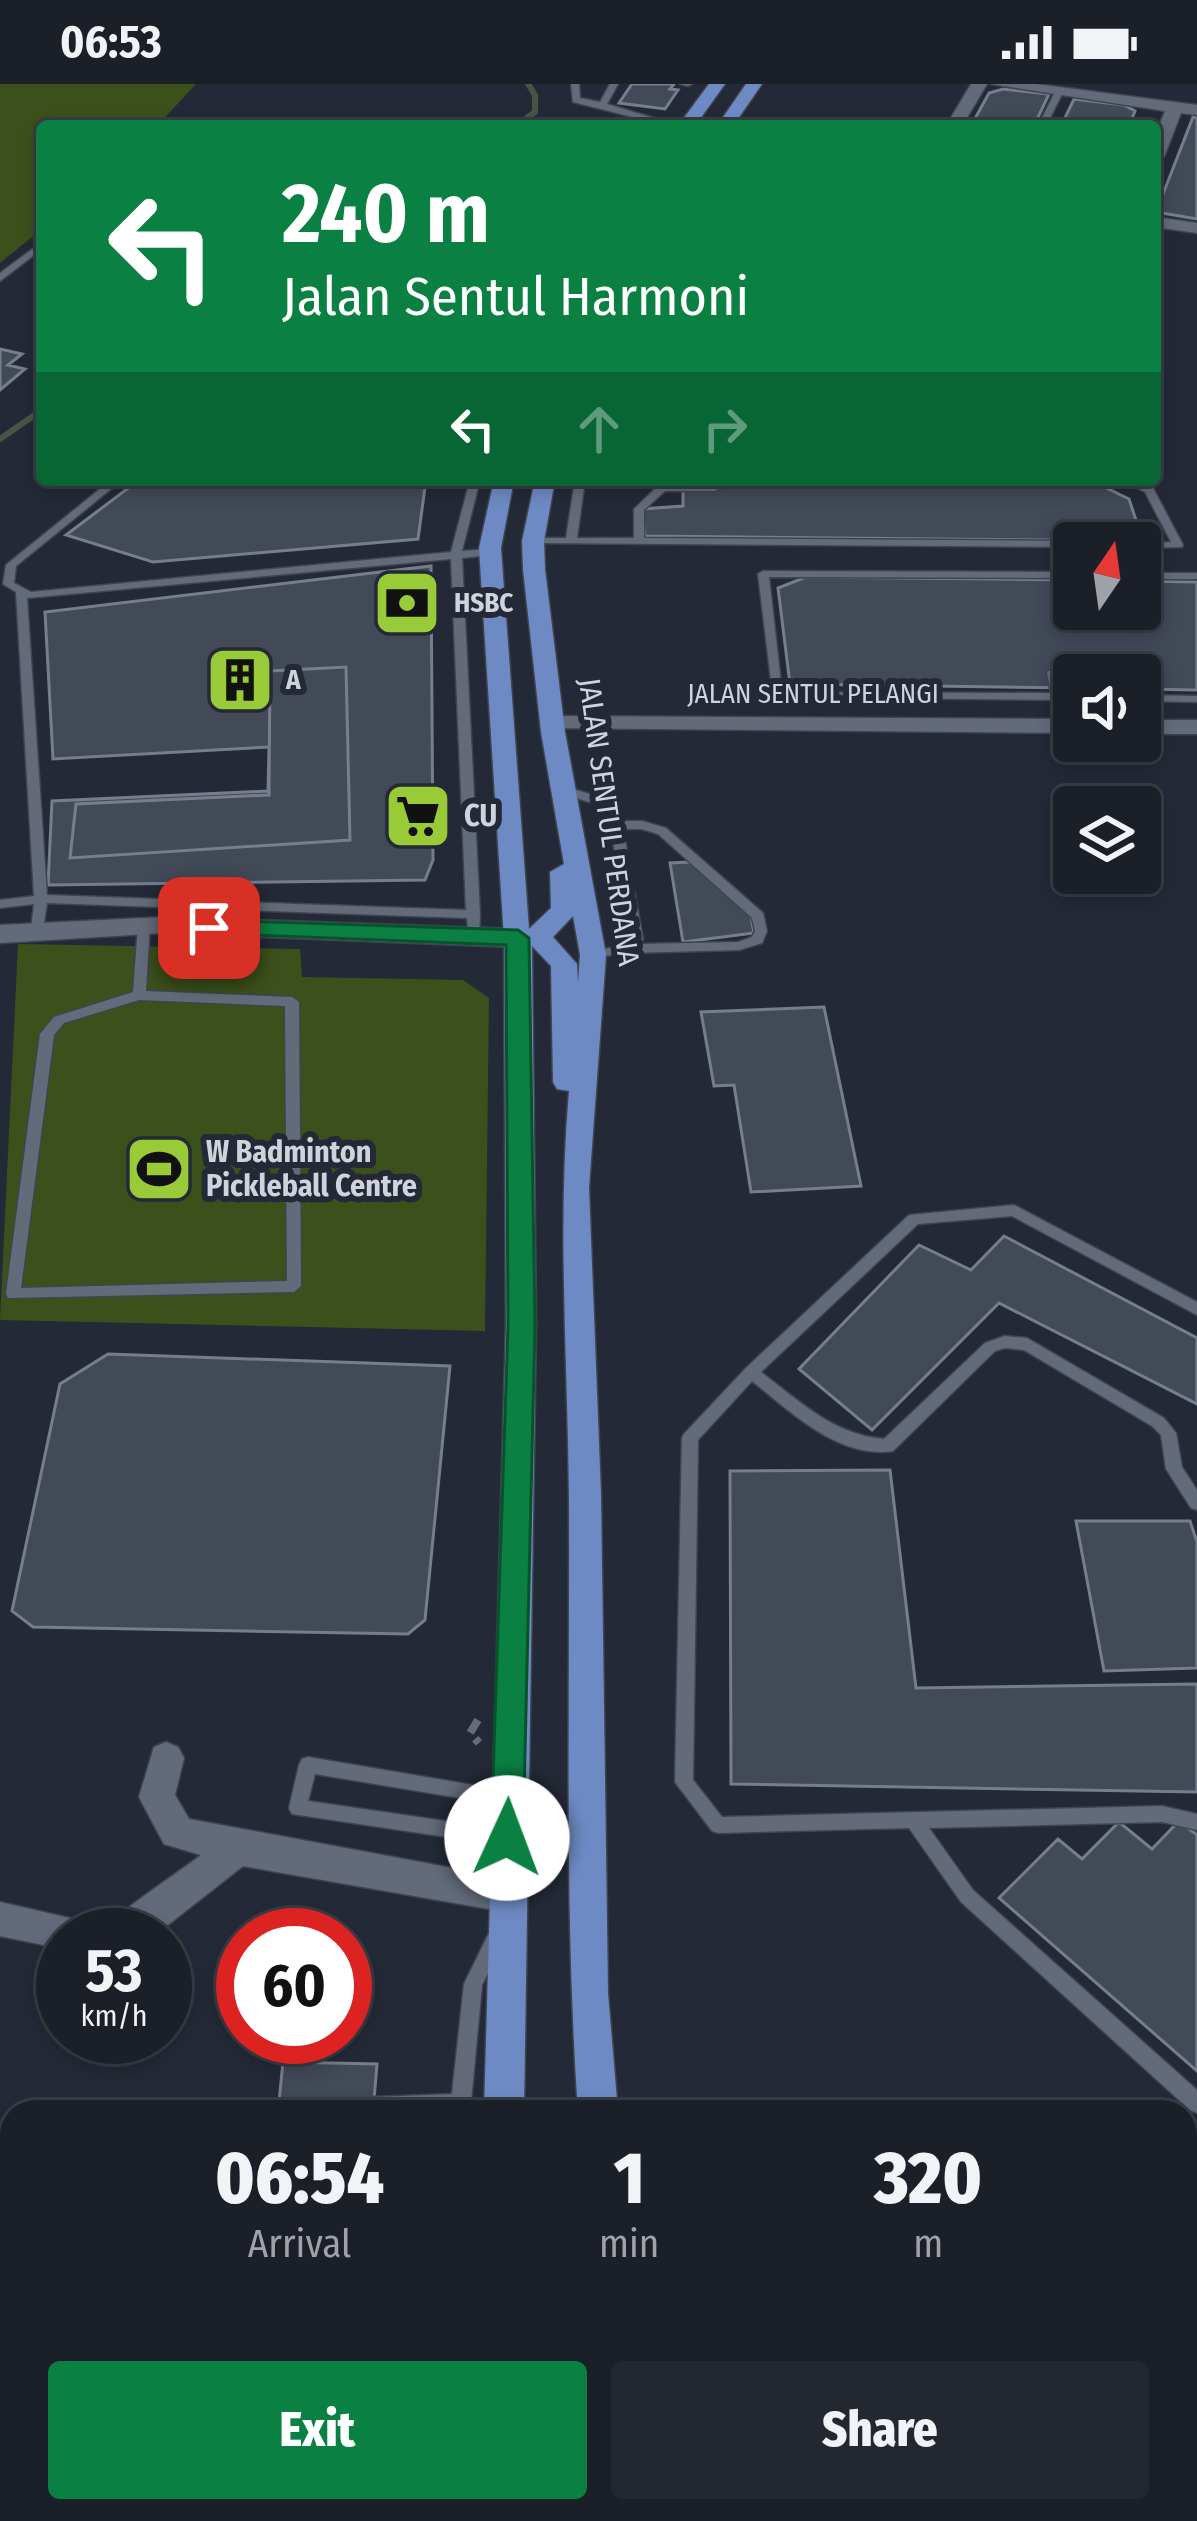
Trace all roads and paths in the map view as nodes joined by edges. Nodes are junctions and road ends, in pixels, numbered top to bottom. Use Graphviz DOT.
graph roads {
  1 [pos="575,84"];
  2 [pos="614,84"];
  3 [pos="717,84"];
  4 [pos="754,84"];
  5 [pos="979,84"];
  6 [pos="999,84"];
  7 [pos="1059,92"];
  8 [pos="1148,104"];
  9 [pos="602,105"];
  10 [pos="1174,107"];
  11 [pos="1197,110"];
  12 [pos="655,120"];
  13 [pos="690,120"];
  14 [pos="729,120"];
  15 [pos="958,120"];
  16 [pos="1045,120"];
  17 [pos="1141,120"];
  18 [pos="1161,141"];
  19 [pos="1161,223"];
  20 [pos="1197,228"];
  21 [pos="36,250"];
  22 [pos="0,278"];
  23 [pos="110,486"];
  24 [pos="474,486"];
  25 [pos="503,486"];
  26 [pos="544,486"];
  27 [pos="579,486"];
  28 [pos="660,486"];
  29 [pos="1140,486"];
  30 [pos="533,541"];
  31 [pos="571,542"];
  32 [pos="639,542"];
  33 [pos="1053,544"];
  34 [pos="1161,545"];
  35 [pos="490,550"];
  36 [pos="457,552"];
  37 [pos="1053,575"];
  38 [pos="1161,576"];
  39 [pos="1197,576"];
  40 [pos="20,592"];
  41 [pos="0,594"];
  42 [pos="1053,697"];
  43 [pos="1161,698"];
  44 [pos="1197,699"];
  45 [pos="552,723"];
  46 [pos="1053,726"];
  47 [pos="1161,727"];
  48 [pos="1197,727"];
  49 [pos="568,804"];
  50 [pos="619,825"];
  51 [pos="41,899"];
  52 [pos="0,904"];
  53 [pos="144,926"];
  54 [pos="474,926"];
  55 [pos="37,928"];
  56 [pos="0,934"];
  57 [pos="528,938"];
  58 [pos="629,949"];
  59 [pos="593,956"];
  60 [pos="140,995"];
  61 [pos="575,1188"];
  62 [pos="1197,1309"];
  63 [pos="752,1372"];
  64 [pos="1197,1503"];
  65 [pos="166,1758"];
  66 [pos="508,1798"];
  67 [pos="1197,1822"];
  68 [pos="915,1823"];
  69 [pos="507,1838"];
  70 [pos="238,1848"];
  71 [pos="506,1907"];
  72 [pos="162,1908"];
  73 [pos="0,1919"];
  74 [pos="36,1926"];
  75 [pos="461,2100"];
  76 [pos="504,2100"];
  77 [pos="597,2100"];
  78 [pos="1194,2100"];
  1 -- 9 [label="lane"];
  2 -- 9 [label="lane"];
  3 -- 13 [label="main road"];
  4 -- 14 [label="main road"];
  5 -- 15 [label="street"];
  6 -- 7 [label="street"];
  7 -- 8 [label="street"];
  7 -- 16 [label="lane"];
  8 -- 10 [label="street"];
  8 -- 17 [label="street"];
  9 -- 12 [label="lane"];
  10 -- 11 [label="street"];
  10 -- 18 [label="street"];
  19 -- 20 [label="street"];
  21 -- 22 [label="lane"];
  23 -- 40 [label="lane"];
  24 -- 36 [label="lane"];
  25 -- 35 [label="main road"];
  26 -- 30 [label="main road, JALAN SENTUL PERDANA"];
  27 -- 31 [label="lane"];
  28 -- 32 [label="lane"];
  29 -- 34 [label="lane"];
  30 -- 31 [label="lane"];
  30 -- 45 [label="main road, JALAN SENTUL PERDANA"];
  31 -- 32 [label="lane"];
  32 -- 33 [label="lane"];
  35 -- 36 [label="lane"];
  35 -- 57 [label="main road"];
  36 -- 40 [label="lane"];
  36 -- 54 [label="lane"];
  37 -- 42 [label="lane"];
  38 -- 39 [label="lane"];
  40 -- 41 [label="lane"];
  40 -- 51 [label="lane"];
  43 -- 44 [label="lane"];
  45 -- 46 [label="street, JALAN SENTUL PELANGI"];
  45 -- 49 [label="main road, JALAN SENTUL PERDANA"];
  47 -- 48 [label="street"];
  49 -- 50 [label="lane"];
  49 -- 57 [label="main road"];
  49 -- 59 [label="main road, JALAN SENTUL PERDANA"];
  50 -- 58 [label="lane"];
  50 -- 58 [label="lane"];
  51 -- 52 [label="lane"];
  51 -- 54 [label="lane"];
  51 -- 55 [label="lane"];
  53 -- 54 [label="street"];
  53 -- 55 [label="street"];
  53 -- 60 [label="lane"];
  54 -- 57 [label="street"];
  55 -- 56 [label="street"];
  57 -- 61 [label="main road"];
  57 -- 66 [label="main road"];
  58 -- 59 [label="lane"];
  59 -- 61 [label="main road, JALAN SENTUL PERDANA"];
  60 -- 60 [label="lane"];
  61 -- 77 [label="main road, JALAN SENTUL PERDANA"];
  62 -- 63 [label="lane"];
  63 -- 64 [label="lane"];
  63 -- 68 [label="lane"];
  65 -- 70 [label="street"];
  66 -- 69 [label="main road"];
  66 -- 69 [label="lane"];
  67 -- 68 [label="lane"];
  68 -- 78 [label="lane"];
  69 -- 71 [label="main road"];
  70 -- 71 [label="street"];
  70 -- 72 [label="street"];
  71 -- 75 [label="lane"];
  71 -- 76 [label="main road"];
  73 -- 74 [label="street"];
}
